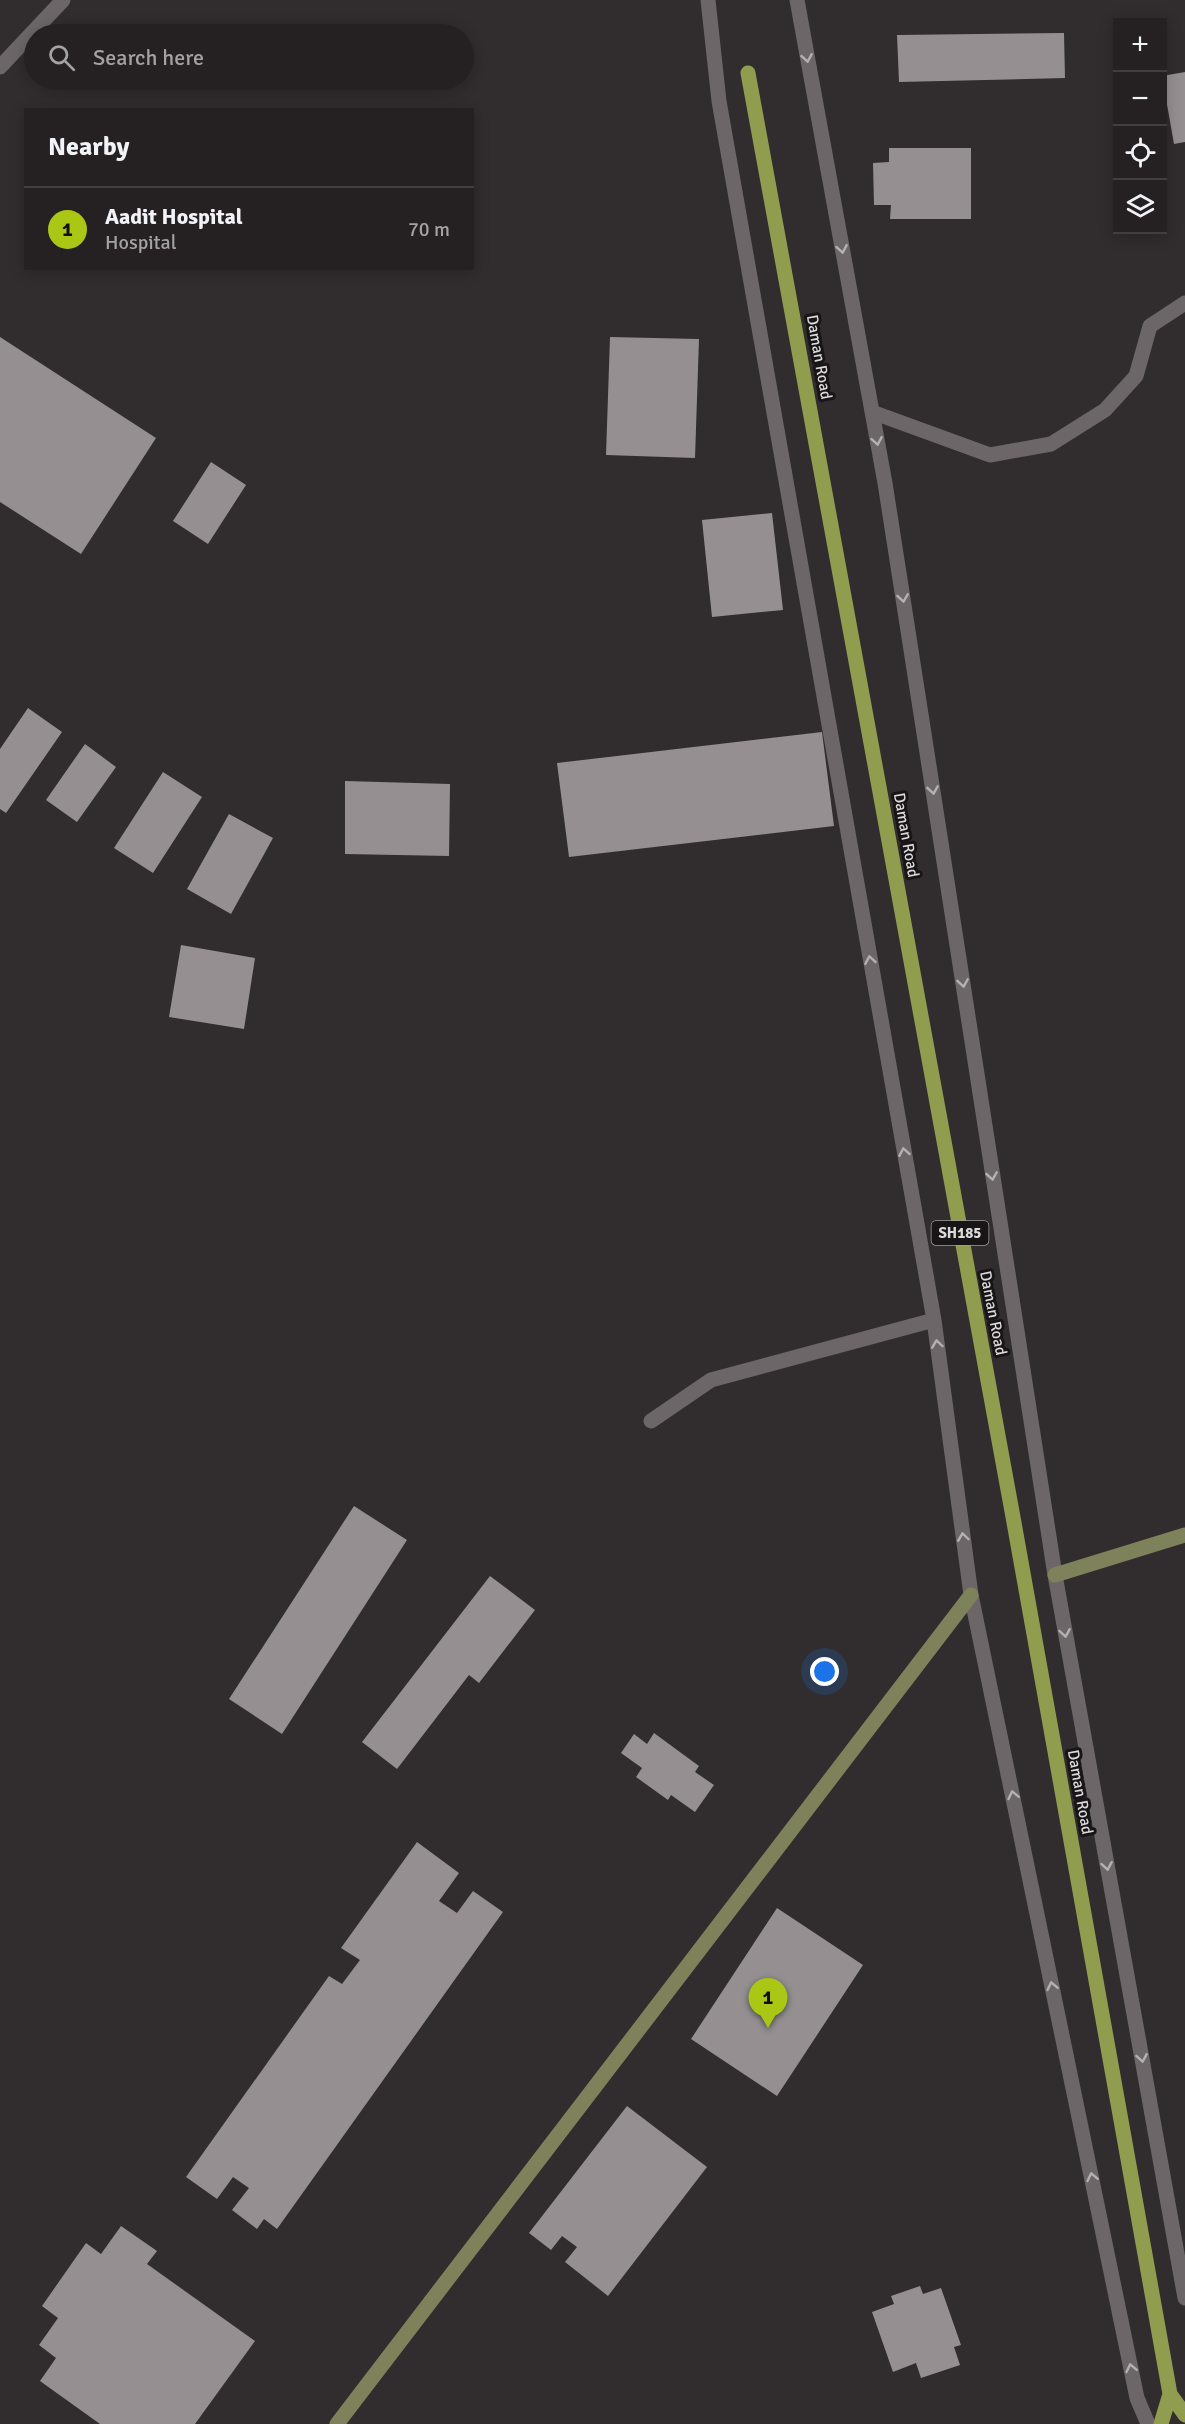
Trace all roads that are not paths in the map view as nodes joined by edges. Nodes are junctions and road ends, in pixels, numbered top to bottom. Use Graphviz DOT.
graph roads {
  1 [pos="63,0"];
  2 [pos="708,0"];
  3 [pos="797,0"];
  4 [pos="40,24"];
  5 [pos="24,41"];
  6 [pos="0,67"];
  7 [pos="748,72"];
  8 [pos="1185,303"];
  9 [pos="872,412"];
  10 [pos="934,1320"];
  11 [pos="651,1421"];
  12 [pos="1185,1535"];
  13 [pos="1055,1575"];
  14 [pos="971,1595"];
  15 [pos="1185,2298"];
  16 [pos="1170,2394"];
  17 [pos="1185,2415"];
  18 [pos="337,2424"];
  19 [pos="1148,2424"];
  20 [pos="1161,2424"];
  1 -- 4 [label="street"];
  10 -- 2 [label="street, one-way"];
  3 -- 9 [label="street, one-way"];
  5 -- 6 [label="street"];
  7 -- 16 [label="main road, Daman Road / SH185"];
  8 -- 9 [label="street"];
  9 -- 13 [label="street, one-way"];
  10 -- 11 [label="street"];
  14 -- 10 [label="street, one-way"];
  12 -- 13 [label="street"];
  13 -- 15 [label="street, one-way"];
  14 -- 18 [label="street"];
  19 -- 14 [label="street, one-way"];
  16 -- 17 [label="main road, Daman Road / SH185"];
  16 -- 20 [label="main road"];
}
